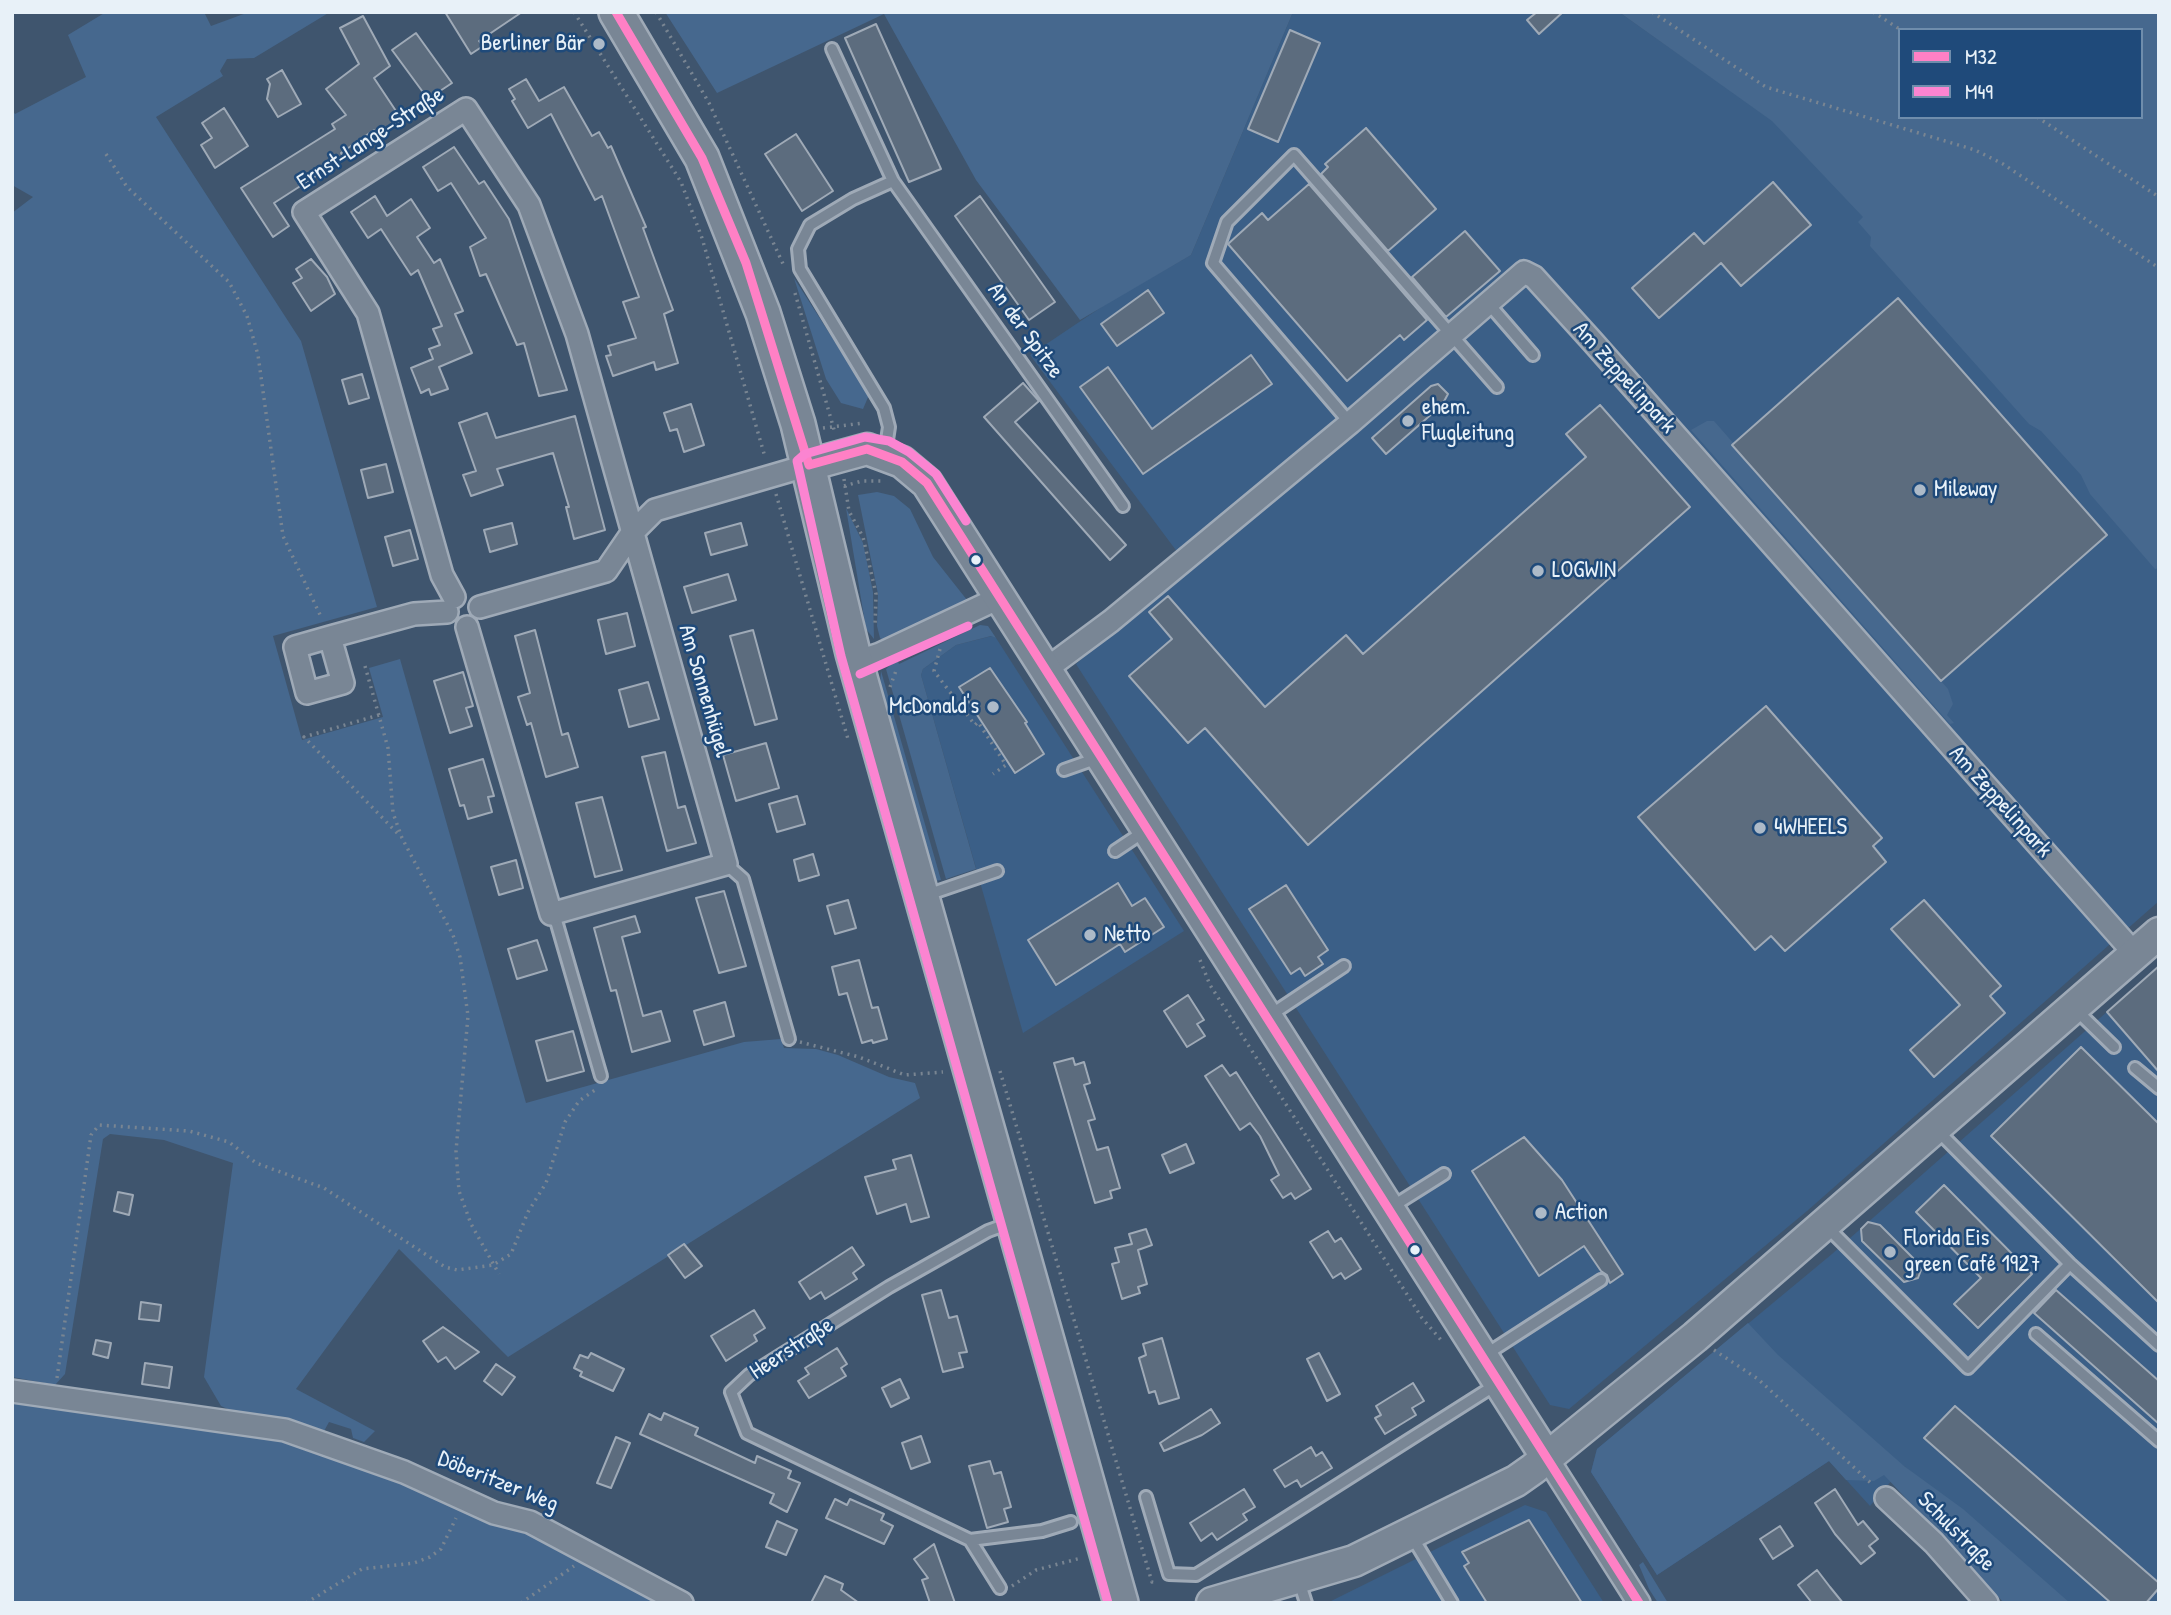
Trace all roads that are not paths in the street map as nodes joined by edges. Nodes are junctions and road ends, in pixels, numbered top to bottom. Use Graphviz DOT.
graph roads {
  1 [pos="616,12"];
  2 [pos="832,49"];
  3 [pos="893,181"];
  4 [pos="1488,303"];
  5 [pos="1452,334"];
  6 [pos="1533,355"];
  7 [pos="1497,387"];
  8 [pos="1350,423"];
  9 [pos="885,453"];
  10 [pos="809,465"];
  11 [pos="1123,506"];
  12 [pos="632,533"];
  13 [pos="999,597"];
  14 [pos="451,604"];
  15 [pos="480,607"];
  16 [pos="467,627"];
  17 [pos="327,631"];
  18 [pos="879,659"];
  19 [pos="1045,670"];
  20 [pos="1100,757"];
  21 [pos="1064,770"];
  22 [pos="1146,830"];
  23 [pos="1115,851"];
  24 [pos="726,864"];
  25 [pos="997,872"];
  26 [pos="921,897"];
  27 [pos="551,914"];
  28 [pos="2159,933"];
  29 [pos="2135,954"];
  30 [pos="1344,966"];
  31 [pos="2073,1007"];
  32 [pos="1266,1017"];
  33 [pos="789,1039"];
  34 [pos="2114,1047"];
  35 [pos="2135,1068"];
  36 [pos="600,1081"];
  37 [pos="2159,1088"];
  38 [pos="1936,1129"];
  39 [pos="1444,1174"];
  40 [pos="1388,1209"];
  41 [pos="1013,1222"];
  42 [pos="1825,1226"];
  43 [pos="2070,1264"];
  44 [pos="1601,1280"];
  45 [pos="2036,1334"];
  46 [pos="2159,1345"];
  47 [pos="1483,1357"];
  48 [pos="1499,1382"];
  49 [pos="12,1391"];
  50 [pos="2159,1441"];
  51 [pos="1547,1458"];
  52 [pos="1146,1497"];
  53 [pos="1886,1498"];
  54 [pos="1071,1522"];
  55 [pos="1410,1533"];
  56 [pos="970,1540"];
  57 [pos="1000,1588"];
  58 [pos="1302,1590"];
  59 [pos="682,1603"];
  60 [pos="1121,1603"];
  61 [pos="1212,1603"];
  62 [pos="1452,1603"];
  63 [pos="1639,1603"];
  64 [pos="1987,1603"];
  1 -- 10 [label="main road"];
  2 -- 3 [label="lane, An der Spitze"];
  3 -- 9 [label="lane"];
  3 -- 11 [label="lane, An der Spitze"];
  4 -- 5 [label="street, Am Zeppelinpark"];
  4 -- 6 [label="lane"];
  4 -- 29 [label="street, Am Zeppelinpark"];
  5 -- 7 [label="lane"];
  5 -- 8 [label="street, Am Zeppelinpark"];
  5 -- 8 [label="lane"];
  8 -- 19 [label="street, Am Zeppelinpark"];
  9 -- 10 [label="main road"];
  9 -- 13 [label="main road"];
  10 -- 12 [label="street"];
  10 -- 18 [label="main road"];
  12 -- 14 [label="street, Ernst-Lange-Straße"];
  12 -- 15 [label="street"];
  12 -- 24 [label="street, Am Sonnenhügel"];
  13 -- 18 [label="street"];
  13 -- 19 [label="main road"];
  14 -- 15 [label="street"];
  14 -- 16 [label="street"];
  14 -- 17 [label="street"];
  15 -- 16 [label="street"];
  16 -- 27 [label="street"];
  18 -- 26 [label="main road"];
  19 -- 20 [label="main road"];
  20 -- 21 [label="lane"];
  20 -- 22 [label="main road"];
  22 -- 23 [label="lane"];
  22 -- 32 [label="main road"];
  24 -- 27 [label="street"];
  24 -- 33 [label="lane, Am Sonnenhügel"];
  25 -- 26 [label="lane"];
  26 -- 41 [label="main road"];
  27 -- 36 [label="lane"];
  28 -- 29 [label="main road"];
  29 -- 31 [label="main road"];
  30 -- 32 [label="lane"];
  31 -- 34 [label="lane"];
  31 -- 38 [label="main road"];
  32 -- 40 [label="main road"];
  35 -- 37 [label="lane"];
  38 -- 42 [label="main road"];
  38 -- 43 [label="lane"];
  39 -- 40 [label="lane"];
  40 -- 47 [label="main road"];
  41 -- 56 [label="lane, Heerstraße"];
  41 -- 60 [label="main road"];
  42 -- 43 [label="lane"];
  42 -- 51 [label="main road"];
  43 -- 46 [label="lane"];
  44 -- 47 [label="lane"];
  45 -- 50 [label="lane"];
  47 -- 48 [label="main road"];
  48 -- 51 [label="main road"];
  48 -- 52 [label="lane"];
  49 -- 59 [label="street, Döberitzer Weg"];
  51 -- 55 [label="main road"];
  51 -- 63 [label="street"];
  53 -- 64 [label="street, Schulstraße"];
  54 -- 56 [label="lane"];
  55 -- 58 [label="main road"];
  55 -- 62 [label="lane"];
  56 -- 57 [label="lane"];
  58 -- 61 [label="main road"];
}
